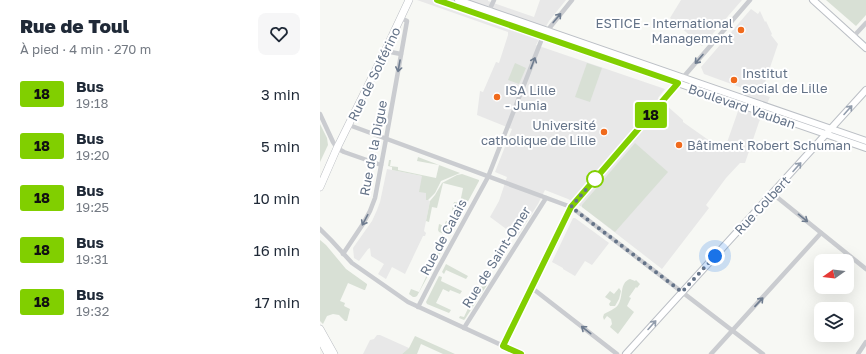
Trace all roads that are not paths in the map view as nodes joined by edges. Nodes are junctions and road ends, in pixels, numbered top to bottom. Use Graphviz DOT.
graph roads {
  1 [pos="409,0"];
  2 [pos="437,0"];
  3 [pos="458,0"];
  4 [pos="494,0"];
  5 [pos="572,0"];
  6 [pos="750,0"];
  7 [pos="813,0"];
  8 [pos="489,11"];
  9 [pos="487,17"];
  10 [pos="401,18"];
  11 [pos="866,23"];
  12 [pos="545,34"];
  13 [pos="853,37"];
  14 [pos="866,48"];
  15 [pos="385,51"];
  16 [pos="401,54"];
  17 [pos="680,81"];
  18 [pos="866,90"];
  19 [pos="320,114"];
  20 [pos="349,126"];
  21 [pos="831,129"];
  22 [pos="826,135"];
  23 [pos="386,139"];
  24 [pos="866,141"];
  25 [pos="337,148"];
  26 [pos="866,148"];
  27 [pos="381,165"];
  28 [pos="488,177"];
  29 [pos="320,178"];
  30 [pos="320,187"];
  31 [pos="773,194"];
  32 [pos="546,198"];
  33 [pos="571,207"];
  34 [pos="320,229"];
  35 [pos="821,232"];
  36 [pos="343,254"];
  37 [pos="866,269"];
  38 [pos="532,288"];
  39 [pos="682,292"];
  40 [pos="418,307"];
  41 [pos="464,328"];
  42 [pos="320,329"];
  43 [pos="732,330"];
  44 [pos="320,339"];
  45 [pos="866,342"];
  46 [pos="503,346"];
  47 [pos="328,354"];
  48 [pos="334,354"];
  49 [pos="521,354"];
  50 [pos="617,354"];
  51 [pos="626,354"];
  52 [pos="711,354"];
  53 [pos="764,354"];
  54 [pos="858,354"];
  1 -- 10 [label="main road, Rue de Solférino"];
  2 -- 9 [label="main road, Boulevard Vauban"];
  3 -- 8 [label="main road, Boulevard Vauban"];
  4 -- 8 [label="street"];
  12 -- 5 [label="street, Rue de Calais, one-way"];
  6 -- 17 [label="street, one-way"];
  7 -- 13 [label="main road"];
  8 -- 9 [label="street"];
  8 -- 12 [label="main road, Boulevard Vauban"];
  9 -- 12 [label="main road, Boulevard Vauban"];
  10 -- 15 [label="main road, Rue de Solférino"];
  10 -- 16 [label="street, Rue de la Digue"];
  11 -- 13 [label="street"];
  12 -- 17 [label="main road, Boulevard Vauban"];
  28 -- 12 [label="street, Rue de Calais, one-way"];
  13 -- 14 [label="main road"];
  15 -- 16 [label="street"];
  15 -- 20 [label="main road, Rue de Solférino"];
  16 -- 23 [label="street, Rue de la Digue, one-way"];
  17 -- 21 [label="main road, Boulevard Vauban"];
  17 -- 22 [label="main road, Boulevard Vauban"];
  17 -- 33 [label="street"];
  21 -- 18 [label="main road, Rue Colbert, one-way"];
  19 -- 25 [label="street"];
  20 -- 23 [label="street"];
  20 -- 25 [label="main road, Rue de Solférino"];
  21 -- 22 [label="main road, Rue Colbert"];
  21 -- 24 [label="main road, Boulevard Vauban"];
  22 -- 26 [label="main road, Boulevard Vauban"];
  31 -- 22 [label="main road, Rue Colbert, one-way"];
  23 -- 27 [label="street, Rue de la Digue"];
  23 -- 28 [label="street"];
  25 -- 27 [label="street"];
  25 -- 29 [label="main road, Rue de Solférino"];
  25 -- 30 [label="main road, Rue de Solférino"];
  27 -- 36 [label="street, Rue de la Digue, one-way"];
  28 -- 32 [label="street"];
  28 -- 40 [label="street, Rue de Calais"];
  31 -- 35 [label="street, one-way"];
  31 -- 39 [label="main road, Rue Colbert"];
  32 -- 33 [label="street"];
  32 -- 41 [label="street, Rue de Saint-Omer"];
  33 -- 38 [label="street"];
  33 -- 39 [label="street"];
  34 -- 36 [label="street"];
  35 -- 37 [label="street"];
  43 -- 35 [label="street, one-way"];
  36 -- 40 [label="street"];
  38 -- 46 [label="street"];
  50 -- 38 [label="street, one-way"];
  39 -- 43 [label="street"];
  51 -- 39 [label="main road, Rue Colbert, one-way"];
  40 -- 41 [label="street"];
  41 -- 46 [label="street"];
  42 -- 48 [label="main road"];
  43 -- 52 [label="street"];
  43 -- 53 [label="street"];
  44 -- 47 [label="main road"];
  45 -- 54 [label="street"];
  46 -- 49 [label="street"];
}
